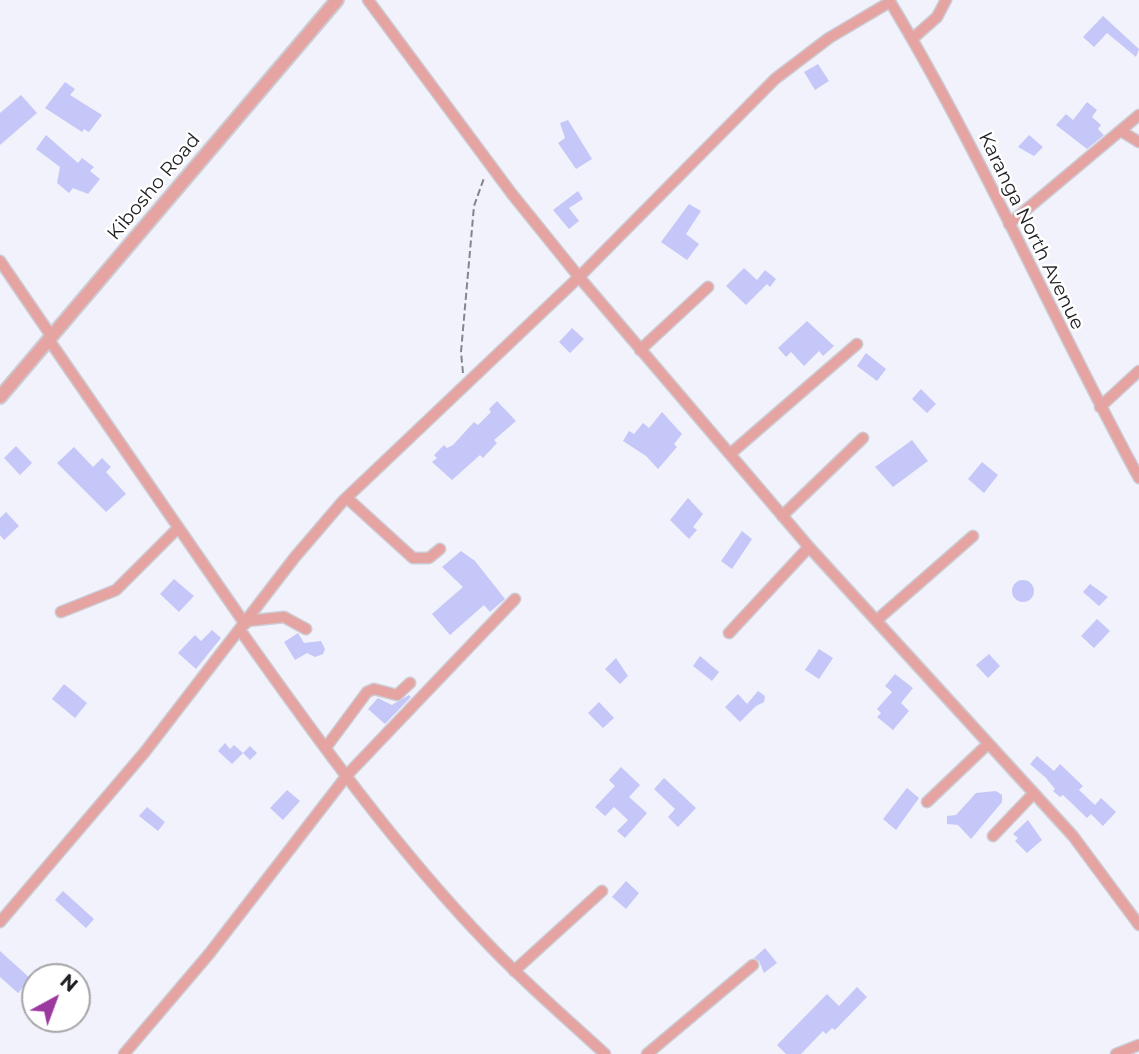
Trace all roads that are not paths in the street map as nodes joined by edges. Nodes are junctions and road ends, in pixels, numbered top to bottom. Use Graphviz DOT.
graph roads {
  1 [pos="337,0"];
  2 [pos="369,0"];
  3 [pos="946,0"];
  4 [pos="890,1"];
  5 [pos="912,39"];
  6 [pos="1139,115"];
  7 [pos="1121,131"];
  8 [pos="1139,142"];
  9 [pos="1009,224"];
  10 [pos="0,261"];
  11 [pos="579,277"];
  12 [pos="708,287"];
  13 [pos="50,339"];
  14 [pos="857,344"];
  15 [pos="640,349"];
  16 [pos="1139,371"];
  17 [pos="0,397"];
  18 [pos="1100,407"];
  19 [pos="863,438"];
  20 [pos="730,454"];
  21 [pos="1139,478"];
  22 [pos="347,498"];
  23 [pos="782,516"];
  24 [pos="177,528"];
  25 [pos="973,536"];
  26 [pos="809,547"];
  27 [pos="440,549"];
  28 [pos="515,599"];
  29 [pos="61,612"];
  30 [pos="878,619"];
  31 [pos="244,625"];
  32 [pos="306,629"];
  33 [pos="729,633"];
  34 [pos="410,683"];
  35 [pos="988,744"];
  36 [pos="327,746"];
  37 [pos="348,774"];
  38 [pos="1034,793"];
  39 [pos="927,802"];
  40 [pos="993,836"];
  41 [pos="602,891"];
  42 [pos="0,922"];
  43 [pos="1139,925"];
  44 [pos="752,965"];
  45 [pos="514,971"];
  46 [pos="1139,1045"];
  47 [pos="124,1054"];
  48 [pos="605,1054"];
  49 [pos="647,1054"];
  50 [pos="1116,1054"];
  1 -- 13 [label="street, Kibosho Road"];
  2 -- 11 [label="street"];
  3 -- 5 [label="street"];
  4 -- 5 [label="street, Karanga North Avenue"];
  4 -- 11 [label="street"];
  5 -- 9 [label="street, Karanga North Avenue"];
  6 -- 7 [label="street"];
  7 -- 8 [label="street"];
  7 -- 9 [label="street"];
  9 -- 18 [label="street, Karanga North Avenue"];
  10 -- 13 [label="street"];
  11 -- 15 [label="street"];
  11 -- 22 [label="street"];
  12 -- 15 [label="street"];
  13 -- 17 [label="street, Kibosho Road"];
  13 -- 24 [label="street"];
  14 -- 20 [label="street"];
  15 -- 20 [label="street"];
  16 -- 18 [label="street"];
  18 -- 21 [label="street, Karanga North Avenue"];
  19 -- 23 [label="street"];
  20 -- 23 [label="street"];
  22 -- 27 [label="street"];
  22 -- 31 [label="street"];
  23 -- 26 [label="street"];
  24 -- 29 [label="street"];
  24 -- 31 [label="street"];
  25 -- 30 [label="street"];
  26 -- 30 [label="street"];
  26 -- 33 [label="street"];
  28 -- 37 [label="street"];
  30 -- 35 [label="street"];
  31 -- 32 [label="street"];
  31 -- 36 [label="street"];
  31 -- 42 [label="street"];
  34 -- 36 [label="street"];
  35 -- 38 [label="street"];
  35 -- 39 [label="street"];
  36 -- 37 [label="street"];
  37 -- 45 [label="street"];
  37 -- 47 [label="street"];
  38 -- 40 [label="street"];
  38 -- 43 [label="street"];
  41 -- 45 [label="street"];
  44 -- 49 [label="street"];
  45 -- 48 [label="street"];
  46 -- 50 [label="street"];
}
